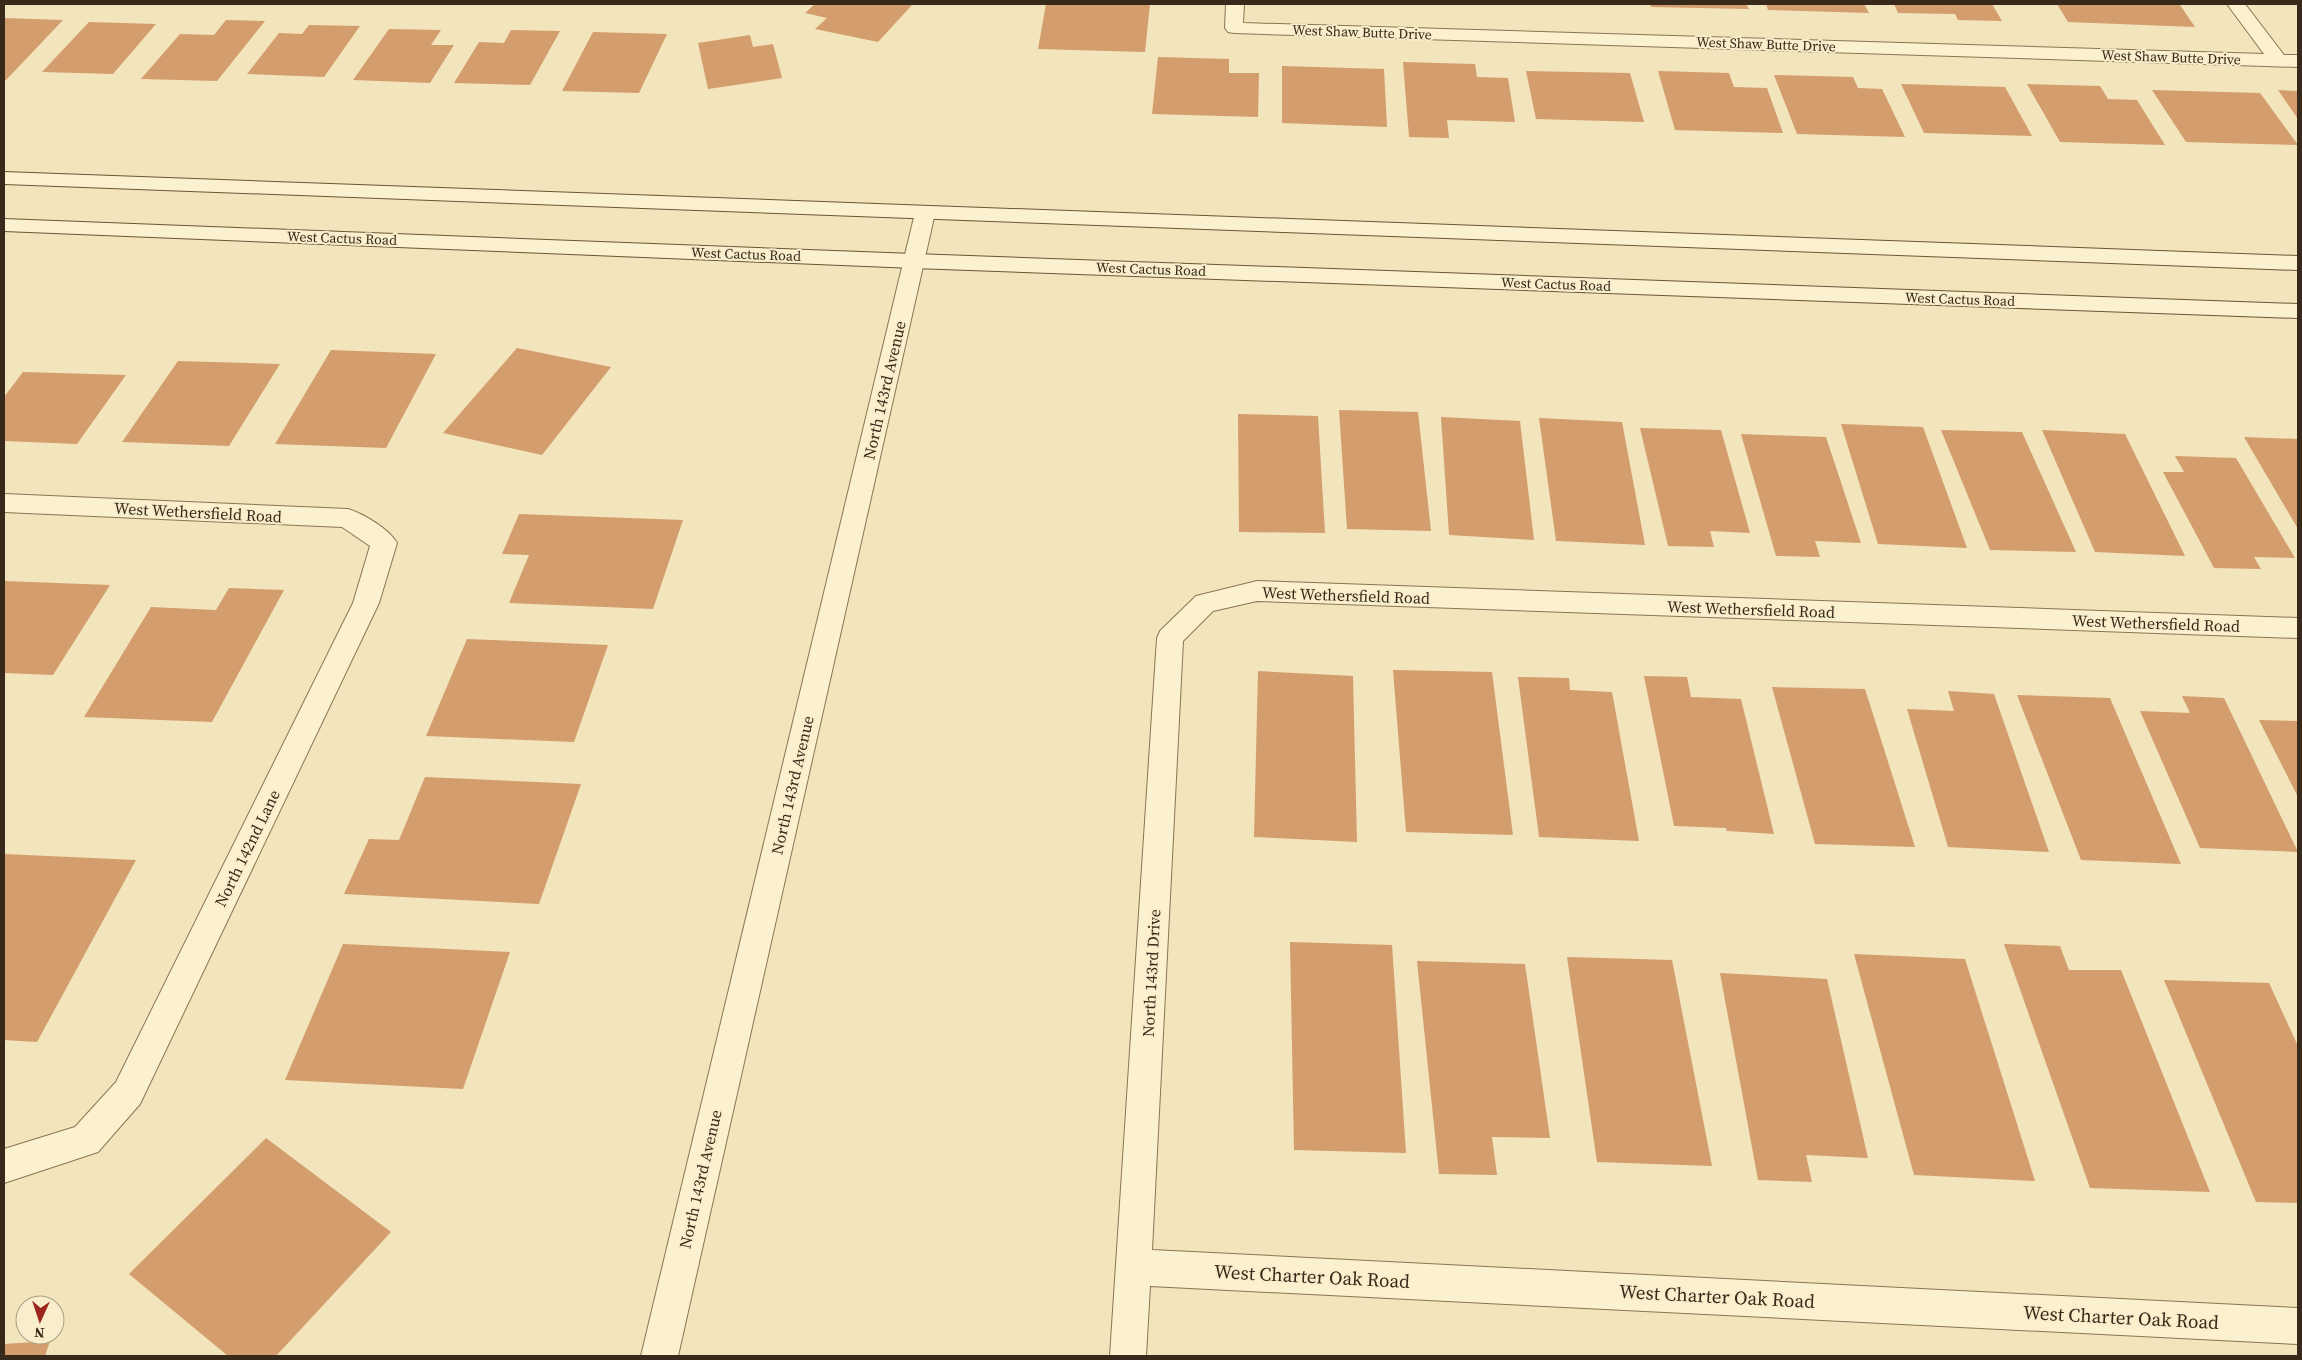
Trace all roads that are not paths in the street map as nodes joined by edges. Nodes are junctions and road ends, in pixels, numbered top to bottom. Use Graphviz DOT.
graph roads {
  1 [pos="1236,4"];
  2 [pos="2236,4"];
  3 [pos="2278,60"];
  4 [pos="2298,61"];
  5 [pos="4,178"];
  6 [pos="925,213"];
  7 [pos="4,225"];
  8 [pos="914,261"];
  9 [pos="2298,263"];
  10 [pos="2298,311"];
  11 [pos="4,503"];
  12 [pos="384,543"];
  13 [pos="1205,603"];
  14 [pos="2298,628"];
  15 [pos="4,1166"];
  16 [pos="1135,1267"];
  17 [pos="2298,1326"];
  18 [pos="659,1356"];
  19 [pos="1128,1356"];
  1 -- 3 [label="street, West Shaw Butte Drive"];
  2 -- 3 [label="street"];
  3 -- 4 [label="street, West Shaw Butte Drive"];
  5 -- 6 [label="street"];
  6 -- 8 [label="street, North 143rd Avenue"];
  6 -- 9 [label="street"];
  7 -- 8 [label="street, West Cactus Road"];
  8 -- 10 [label="street, West Cactus Road"];
  8 -- 18 [label="street, North 143rd Avenue"];
  11 -- 12 [label="street, West Wethersfield Road"];
  12 -- 15 [label="street, North 142nd Lane"];
  13 -- 14 [label="street, West Wethersfield Road"];
  13 -- 16 [label="street, North 143rd Drive"];
  16 -- 17 [label="street, West Charter Oak Road"];
  16 -- 19 [label="street, North 143rd Drive"];
}
